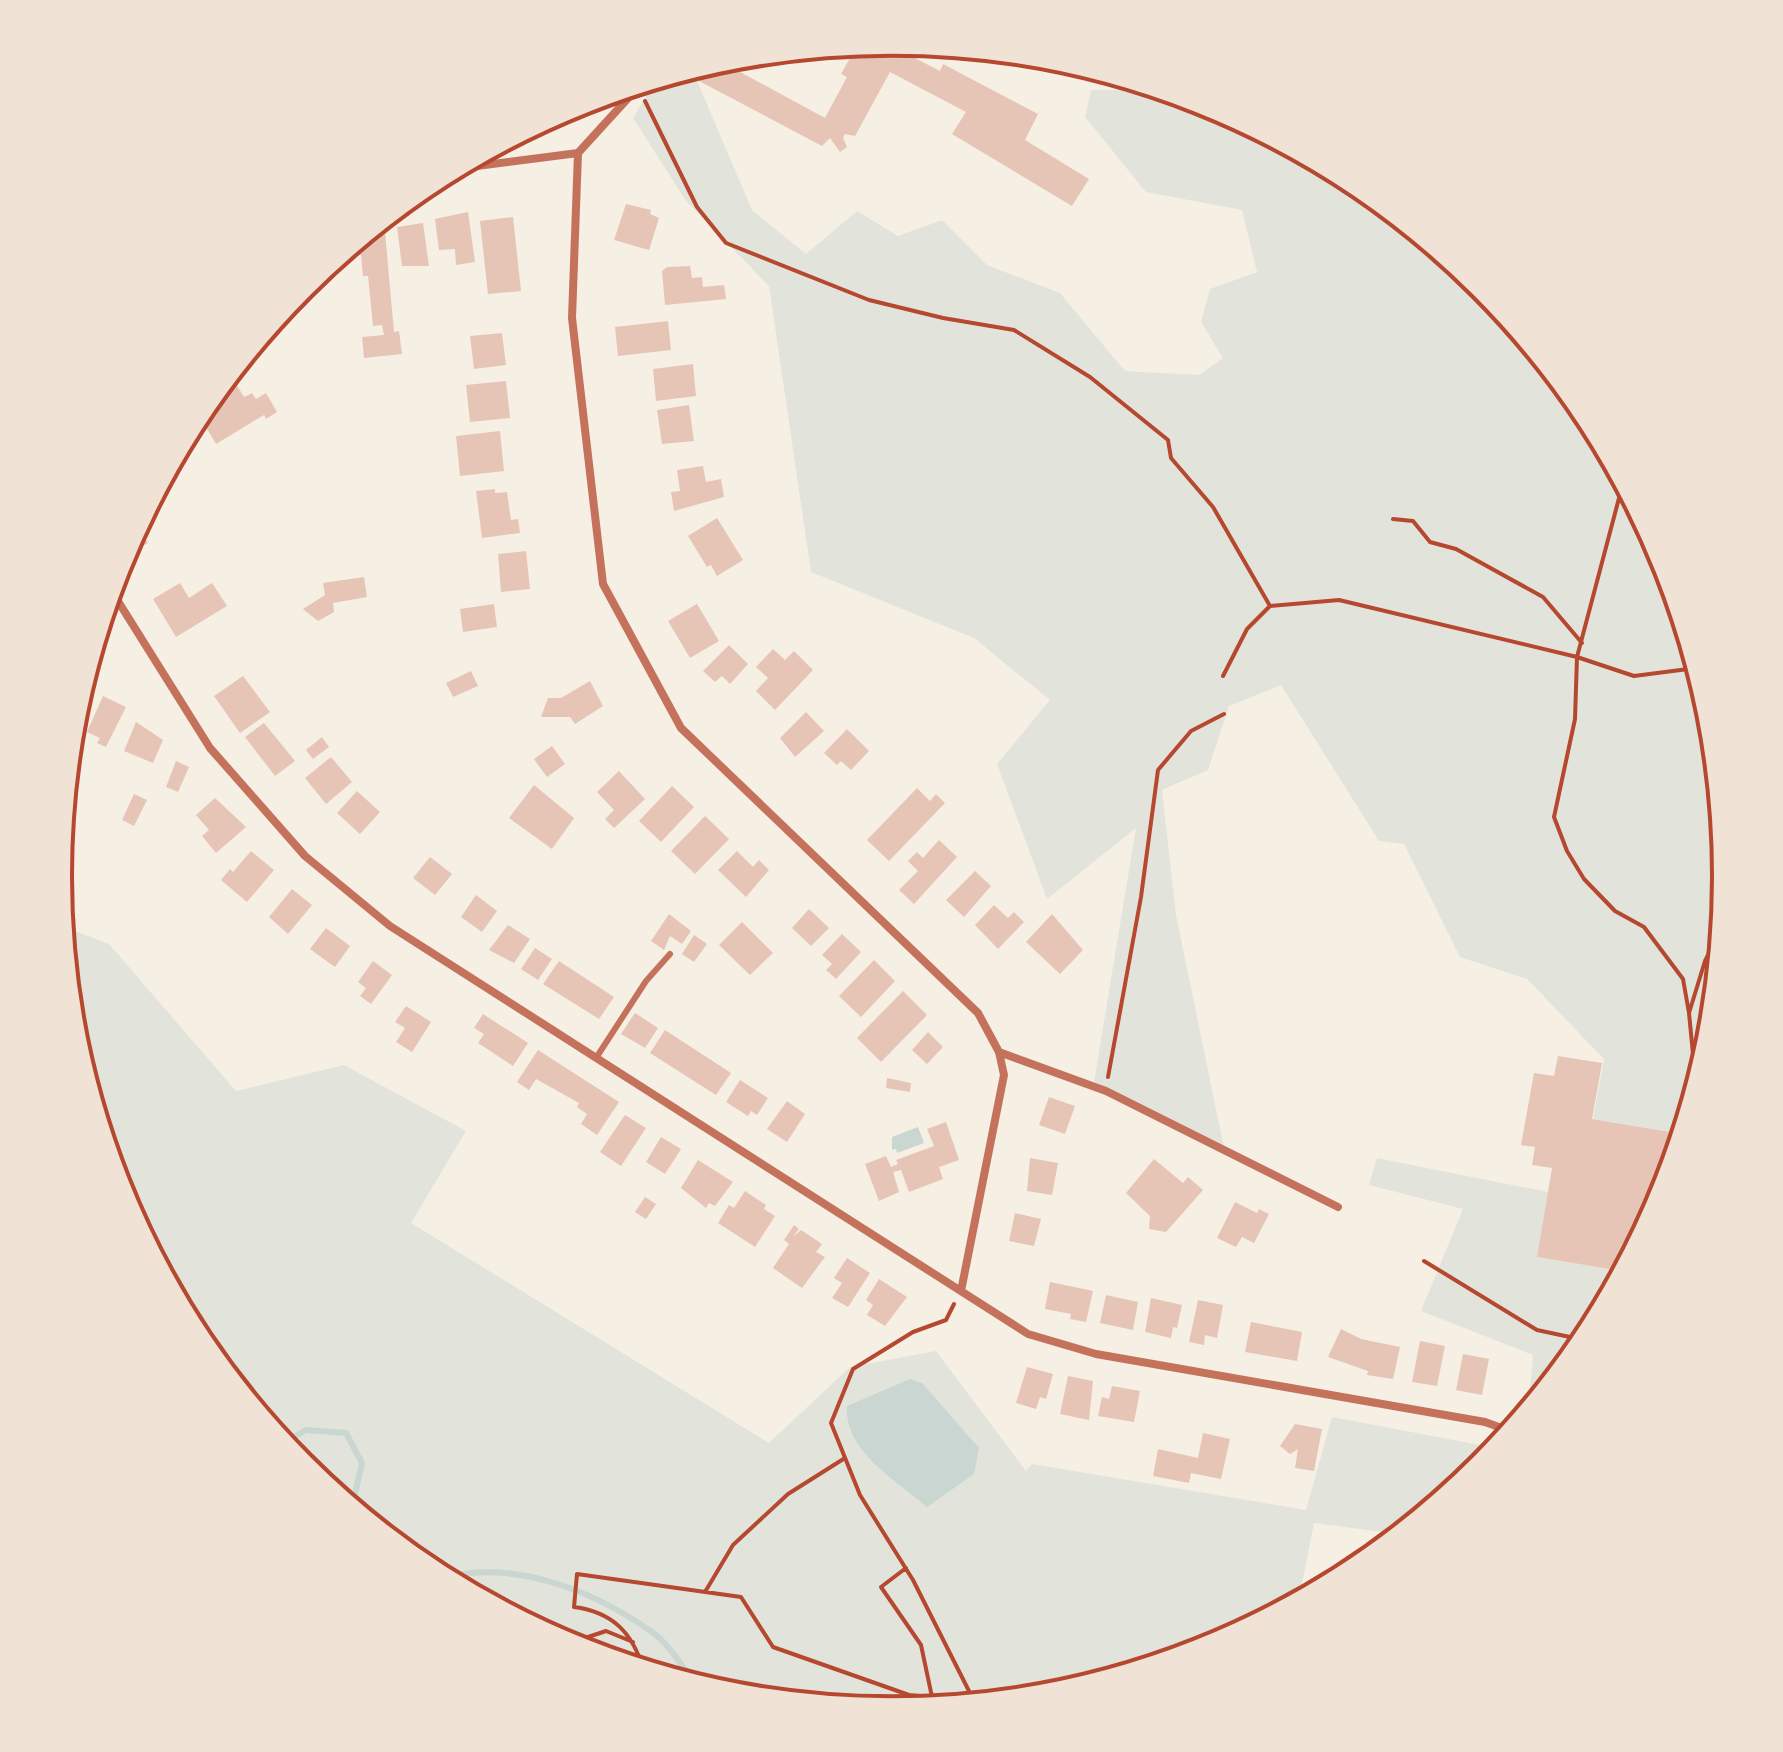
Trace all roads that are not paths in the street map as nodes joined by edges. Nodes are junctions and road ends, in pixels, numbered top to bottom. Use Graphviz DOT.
graph roads {
  1 [pos="625,101"];
  2 [pos="578,153"];
  3 [pos="484,165"];
  4 [pos="119,602"];
  5 [pos="670,954"];
  6 [pos="999,1052"];
  7 [pos="596,1058"];
  8 [pos="1338,1207"];
  9 [pos="961,1291"];
  10 [pos="1499,1427"];
  1 -- 2 [label="street"];
  2 -- 3 [label="street"];
  2 -- 6 [label="street"];
  4 -- 7 [label="street"];
  5 -- 7 [label="lane"];
  6 -- 8 [label="street"];
  6 -- 9 [label="street"];
  7 -- 9 [label="street"];
  9 -- 10 [label="street"];
}
